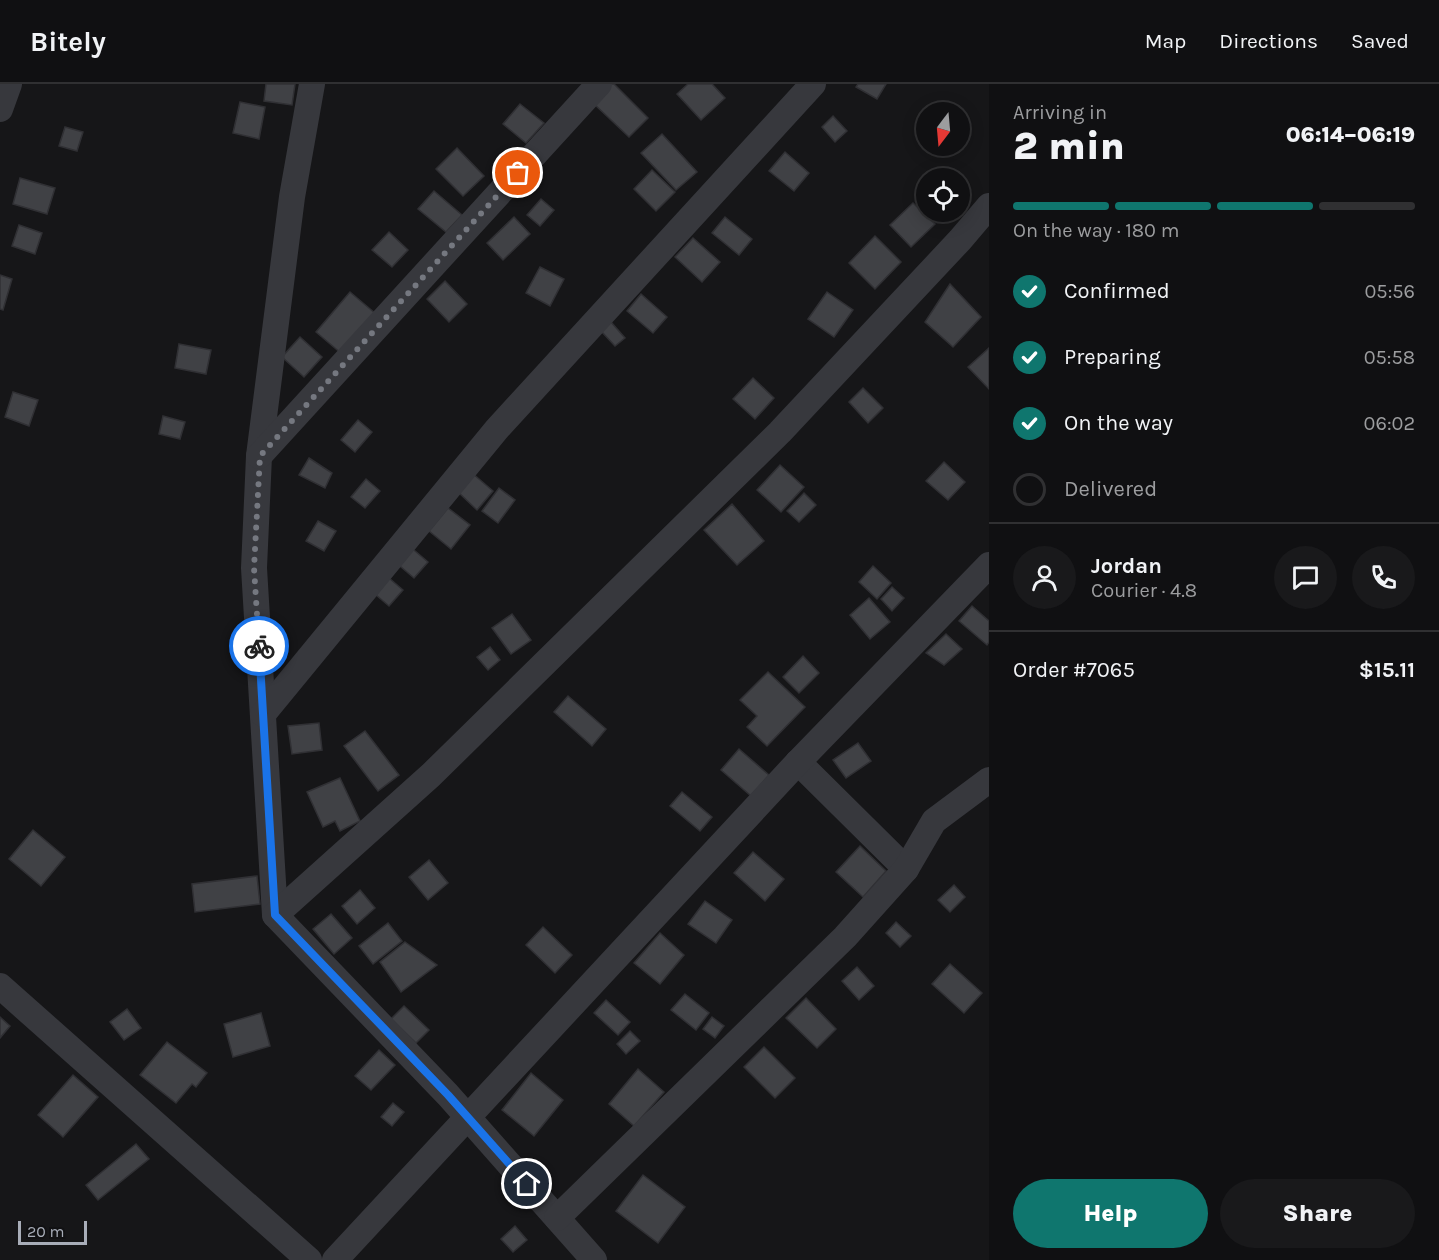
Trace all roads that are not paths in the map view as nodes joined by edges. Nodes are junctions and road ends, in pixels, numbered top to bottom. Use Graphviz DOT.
graph roads {
  1 [pos="9,84"];
  2 [pos="312,84"];
  3 [pos="598,84"];
  4 [pos="813,84"];
  5 [pos="0,109"];
  6 [pos="989,206"];
  7 [pos="260,456"];
  8 [pos="989,565"];
  9 [pos="263,714"];
  10 [pos="798,762"];
  11 [pos="989,780"];
  12 [pos="906,869"];
  13 [pos="275,915"];
  14 [pos="0,986"];
  15 [pos="467,1117"];
  16 [pos="557,1218"];
  17 [pos="309,1260"];
  18 [pos="335,1260"];
  19 [pos="594,1260"];
  1 -- 5 [label="lane"];
  2 -- 7 [label="lane"];
  3 -- 7 [label="lane"];
  4 -- 9 [label="lane"];
  6 -- 13 [label="lane"];
  7 -- 9 [label="lane"];
  8 -- 10 [label="lane"];
  9 -- 13 [label="lane"];
  10 -- 12 [label="lane"];
  10 -- 15 [label="lane"];
  11 -- 12 [label="lane"];
  12 -- 16 [label="lane"];
  13 -- 15 [label="lane"];
  14 -- 17 [label="lane"];
  15 -- 16 [label="lane"];
  15 -- 18 [label="lane"];
  16 -- 19 [label="lane"];
}
